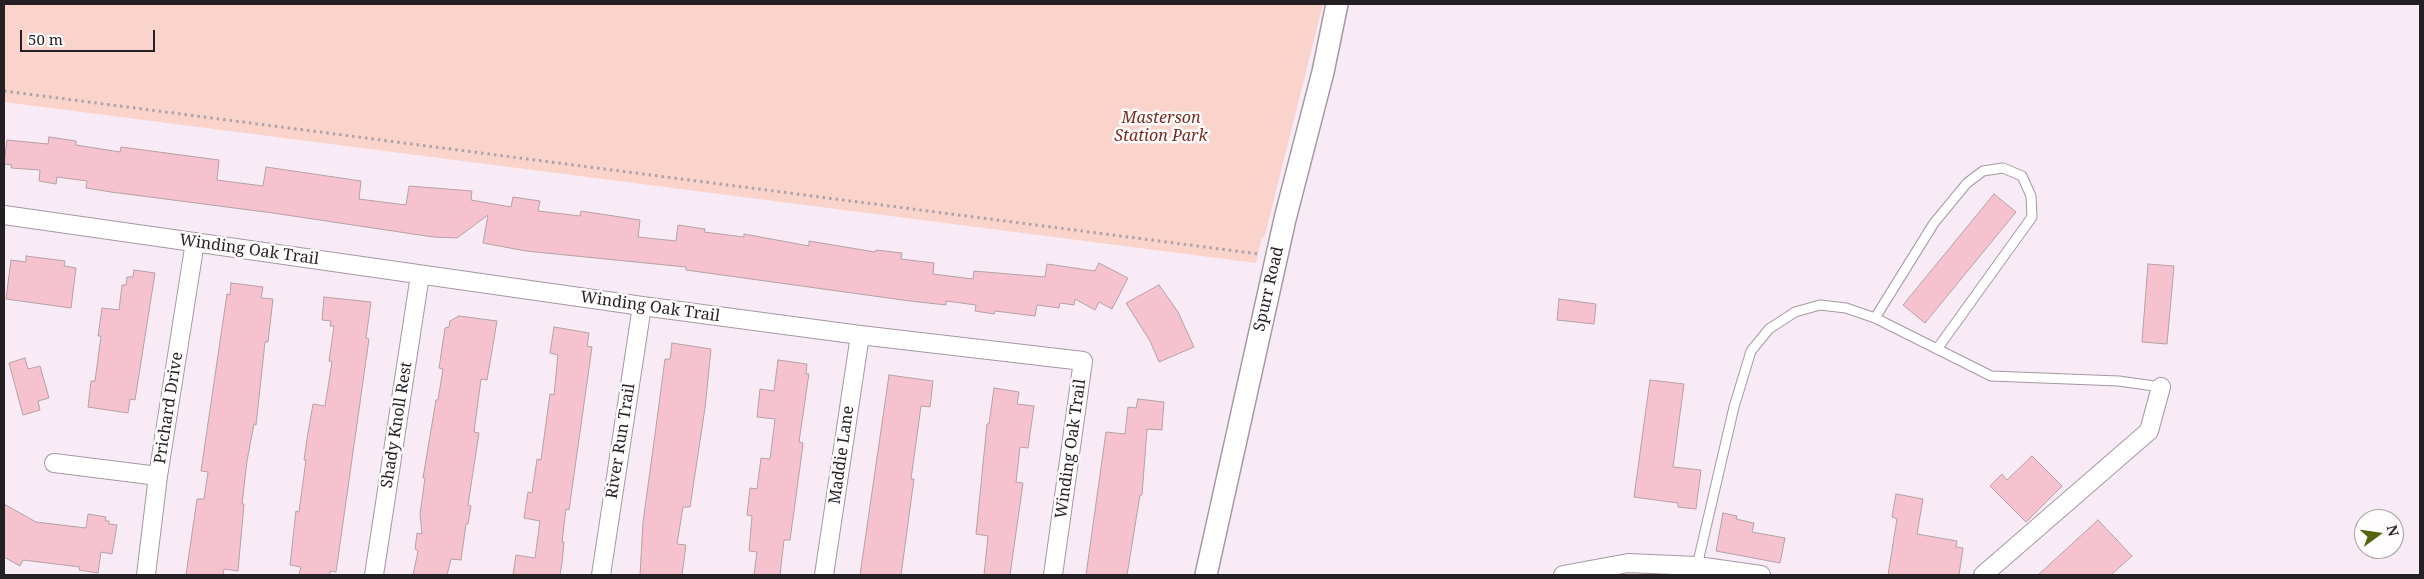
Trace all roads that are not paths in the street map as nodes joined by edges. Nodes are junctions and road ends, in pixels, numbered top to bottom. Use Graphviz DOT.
graph roads {
  1 [pos="1337,4"];
  2 [pos="4,215"];
  3 [pos="195,242"];
  4 [pos="420,275"];
  5 [pos="642,306"];
  6 [pos="1875,318"];
  7 [pos="860,336"];
  8 [pos="1937,349"];
  9 [pos="2160,387"];
  10 [pos="54,463"];
  11 [pos="158,476"];
  12 [pos="1697,566"];
  13 [pos="1585,574"];
  14 [pos="146,575"];
  15 [pos="374,575"];
  16 [pos="601,575"];
  17 [pos="824,575"];
  18 [pos="1053,575"];
  19 [pos="1206,575"];
  20 [pos="1563,575"];
  21 [pos="1761,575"];
  22 [pos="1983,575"];
  1 -- 19 [label="street, Spurr Road"];
  2 -- 3 [label="street, Winding Oak Trail"];
  3 -- 4 [label="street, Winding Oak Trail"];
  3 -- 11 [label="street, Prichard Drive"];
  4 -- 5 [label="street, Winding Oak Trail"];
  4 -- 15 [label="street, Shady Knoll Rest"];
  5 -- 7 [label="street, Winding Oak Trail"];
  5 -- 16 [label="street, River Run Trail"];
  6 -- 8 [label="lane"];
  6 -- 8 [label="lane"];
  6 -- 12 [label="lane"];
  7 -- 17 [label="street, Maddie Lane"];
  7 -- 18 [label="street, Winding Oak Trail"];
  8 -- 9 [label="lane"];
  9 -- 22 [label="street"];
  10 -- 11 [label="street"];
  11 -- 14 [label="street, Prichard Drive"];
  12 -- 13 [label="street"];
  12 -- 21 [label="street"];
  13 -- 20 [label="street"];
}
